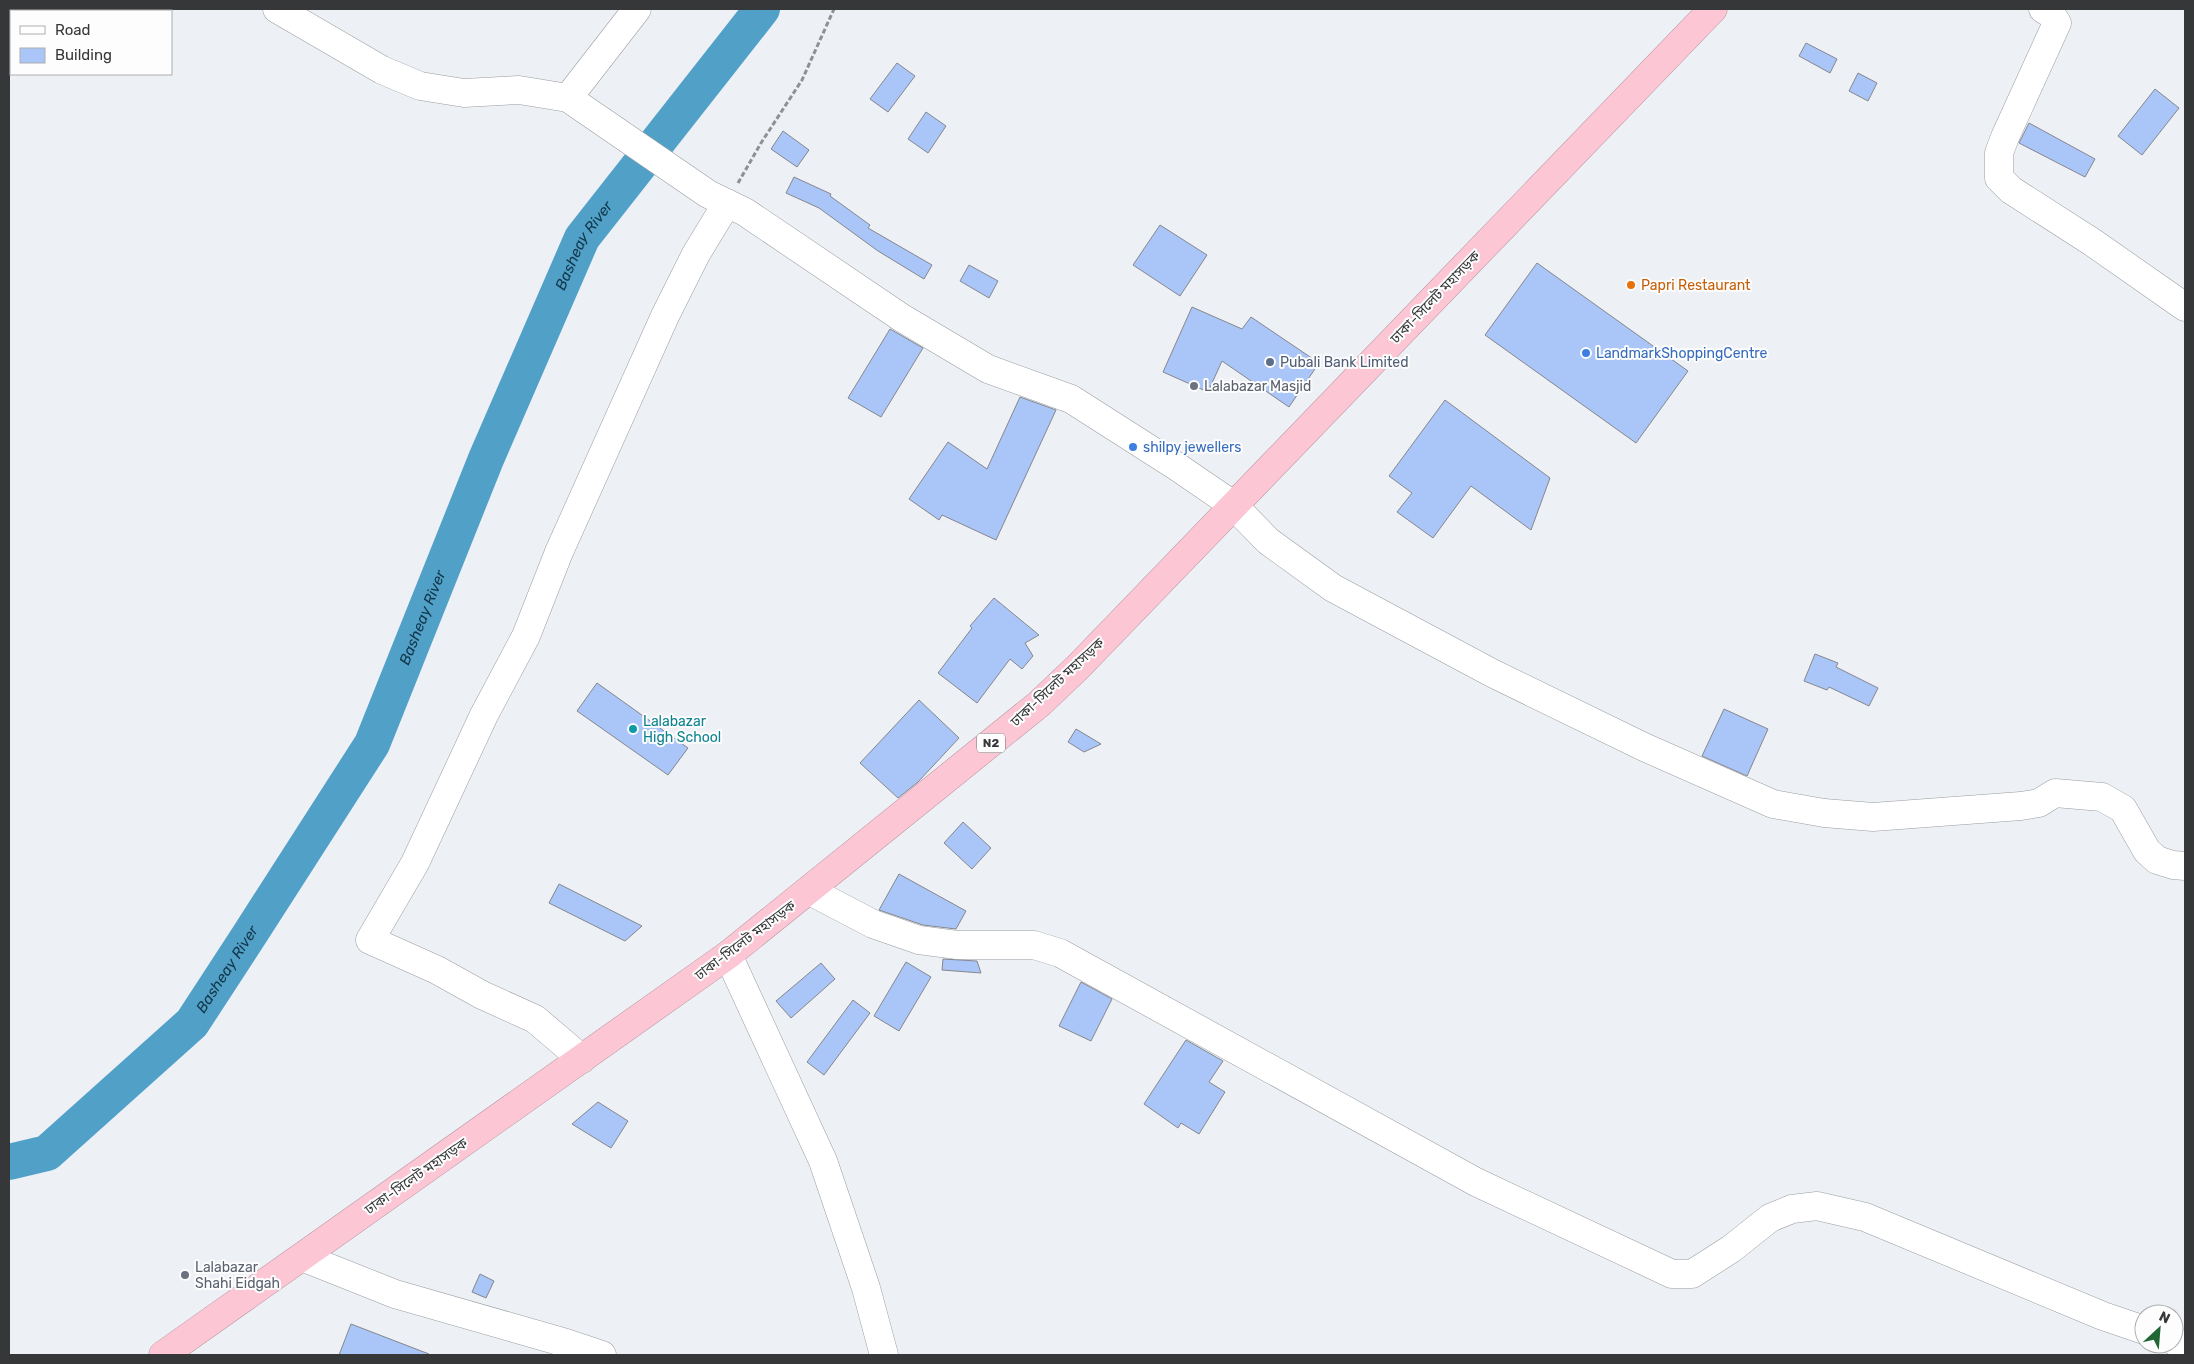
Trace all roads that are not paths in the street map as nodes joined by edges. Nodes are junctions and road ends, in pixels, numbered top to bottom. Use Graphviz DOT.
graph roads {
  1 [pos="277,9"];
  2 [pos="637,9"];
  3 [pos="1713,9"];
  4 [pos="2043,9"];
  5 [pos="568,98"];
  6 [pos="718,199"];
  7 [pos="2185,307"];
  8 [pos="1233,505"];
  9 [pos="2185,866"];
  10 [pos="810,890"];
  11 [pos="728,955"];
  12 [pos="582,1059"];
  13 [pos="302,1256"];
  14 [pos="2134,1327"];
  15 [pos="163,1355"];
  16 [pos="602,1355"];
  17 [pos="884,1355"];
  1 -- 5 [label="street"];
  2 -- 5 [label="street"];
  3 -- 8 [label="highway, ঢাকা-সিলেট মহাসড়ক / N2"];
  4 -- 7 [label="street"];
  5 -- 6 [label="street"];
  6 -- 8 [label="street"];
  6 -- 12 [label="street"];
  8 -- 9 [label="street"];
  8 -- 10 [label="highway, ঢাকা-সিলেট মহাসড়ক / N2"];
  10 -- 11 [label="highway, ঢাকা-সিলেট মহাসড়ক / N2"];
  10 -- 14 [label="street"];
  11 -- 12 [label="highway, ঢাকা-সিলেট মহাসড়ক / N2"];
  11 -- 17 [label="street"];
  12 -- 13 [label="highway, ঢাকা-সিলেট মহাসড়ক / N2"];
  13 -- 15 [label="highway, ঢাকা-সিলেট মহাসড়ক / N2"];
  13 -- 16 [label="street"];
}
